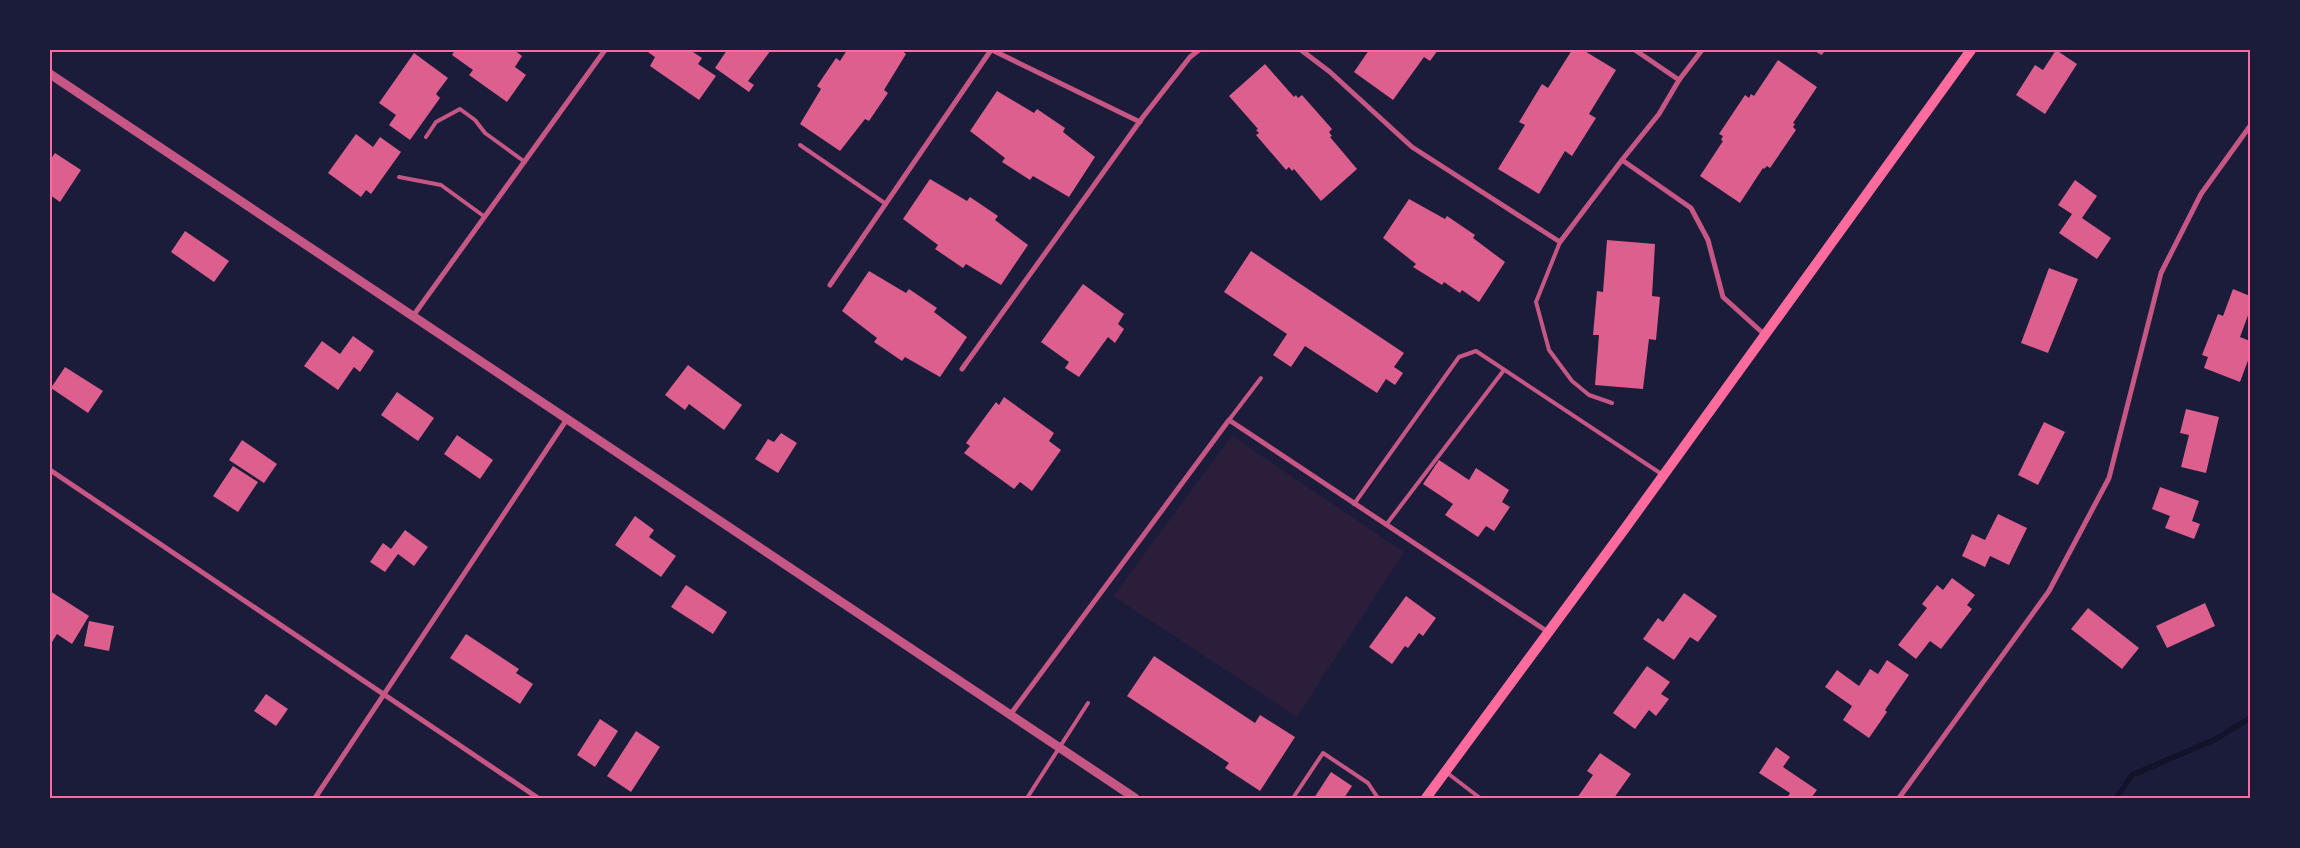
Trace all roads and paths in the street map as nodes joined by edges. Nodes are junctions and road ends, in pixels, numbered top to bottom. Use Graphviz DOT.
graph roads {
  1 [pos="605,50"];
  2 [pos="992,50"];
  3 [pos="1199,50"];
  4 [pos="1301,50"];
  5 [pos="1635,50"];
  6 [pos="1702,50"];
  7 [pos="1971,50"];
  8 [pos="1309,52"];
  9 [pos="50,74"];
  10 [pos="1679,80"];
  11 [pos="1140,122"];
  12 [pos="2250,126"];
  13 [pos="426,137"];
  14 [pos="800,145"];
  15 [pos="1622,160"];
  16 [pos="526,162"];
  17 [pos="399,177"];
  18 [pos="886,204"];
  19 [pos="485,217"];
  20 [pos="1560,242"];
  21 [pos="830,285"];
  22 [pos="413,316"];
  23 [pos="1765,335"];
  24 [pos="962,369"];
  25 [pos="1504,370"];
  26 [pos="1261,378"];
  27 [pos="1612,403"];
  28 [pos="567,419"];
  29 [pos="1229,420"];
  30 [pos="50,470"];
  31 [pos="1663,475"];
  32 [pos="1354,504"];
  33 [pos="1386,525"];
  34 [pos="1548,632"];
  35 [pos="383,695"];
  36 [pos="1088,704"];
  37 [pos="1010,715"];
  38 [pos="1061,749"];
  39 [pos="1445,772"];
  40 [pos="315,798"];
  41 [pos="538,798"];
  42 [pos="1028,798"];
  43 [pos="1135,798"];
  44 [pos="1293,798"];
  45 [pos="1378,798"];
  46 [pos="1426,798"];
  47 [pos="1480,798"];
  48 [pos="1899,798"];
  1 -- 16 [label="street"];
  2 -- 11 [label="street"];
  2 -- 18 [label="street"];
  3 -- 11 [label="street"];
  4 -- 8 [label="street"];
  5 -- 10 [label="street"];
  6 -- 10 [label="street"];
  7 -- 23 [label="main road"];
  8 -- 20 [label="street"];
  9 -- 22 [label="street"];
  10 -- 15 [label="street"];
  11 -- 24 [label="street"];
  12 -- 48 [label="street"];
  13 -- 16 [label="lane"];
  14 -- 18 [label="lane"];
  15 -- 20 [label="street"];
  15 -- 23 [label="street"];
  16 -- 19 [label="street"];
  17 -- 19 [label="lane"];
  18 -- 21 [label="street"];
  19 -- 22 [label="street"];
  20 -- 27 [label="lane"];
  22 -- 28 [label="street"];
  23 -- 31 [label="main road"];
  25 -- 31 [label="lane"];
  25 -- 32 [label="lane"];
  25 -- 33 [label="lane"];
  26 -- 29 [label="lane"];
  28 -- 35 [label="street"];
  28 -- 37 [label="street"];
  29 -- 32 [label="street"];
  29 -- 37 [label="street"];
  30 -- 35 [label="street"];
  31 -- 34 [label="main road"];
  32 -- 33 [label="street"];
  33 -- 34 [label="street"];
  34 -- 39 [label="main road"];
  35 -- 40 [label="street"];
  35 -- 41 [label="street"];
  36 -- 38 [label="lane"];
  37 -- 38 [label="street"];
  38 -- 42 [label="lane"];
  38 -- 43 [label="street"];
  39 -- 46 [label="main road"];
  39 -- 47 [label="lane"];
  44 -- 45 [label="lane"];
}
